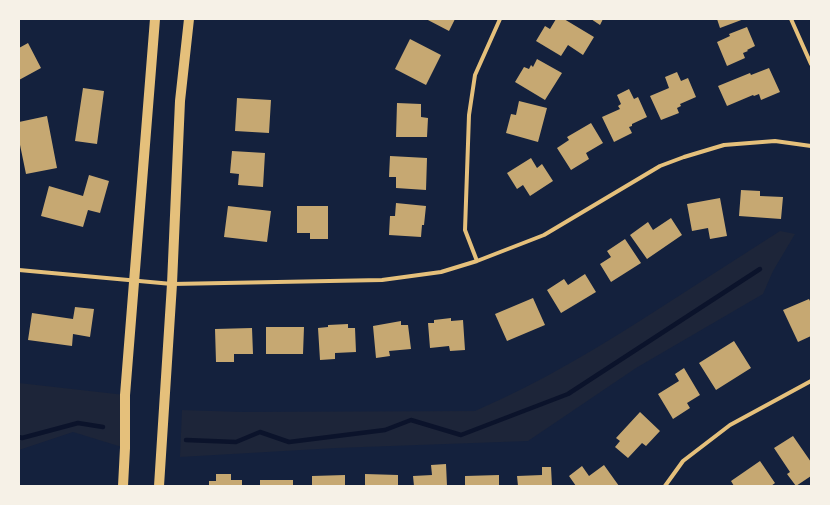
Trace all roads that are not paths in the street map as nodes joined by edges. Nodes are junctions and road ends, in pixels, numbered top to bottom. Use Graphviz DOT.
graph roads {
  1 [pos="155,19"];
  2 [pos="190,19"];
  3 [pos="500,19"];
  4 [pos="791,19"];
  5 [pos="811,64"];
  6 [pos="811,146"];
  7 [pos="476,261"];
  8 [pos="19,270"];
  9 [pos="134,281"];
  10 [pos="172,284"];
  11 [pos="811,381"];
  12 [pos="123,486"];
  13 [pos="159,486"];
  14 [pos="665,486"];
  1 -- 9 [label="main road"];
  2 -- 10 [label="main road"];
  3 -- 7 [label="street"];
  4 -- 5 [label="street"];
  6 -- 7 [label="street"];
  7 -- 10 [label="street"];
  8 -- 9 [label="street"];
  9 -- 10 [label="street"];
  9 -- 12 [label="main road"];
  10 -- 13 [label="main road"];
  11 -- 14 [label="street"];
}
